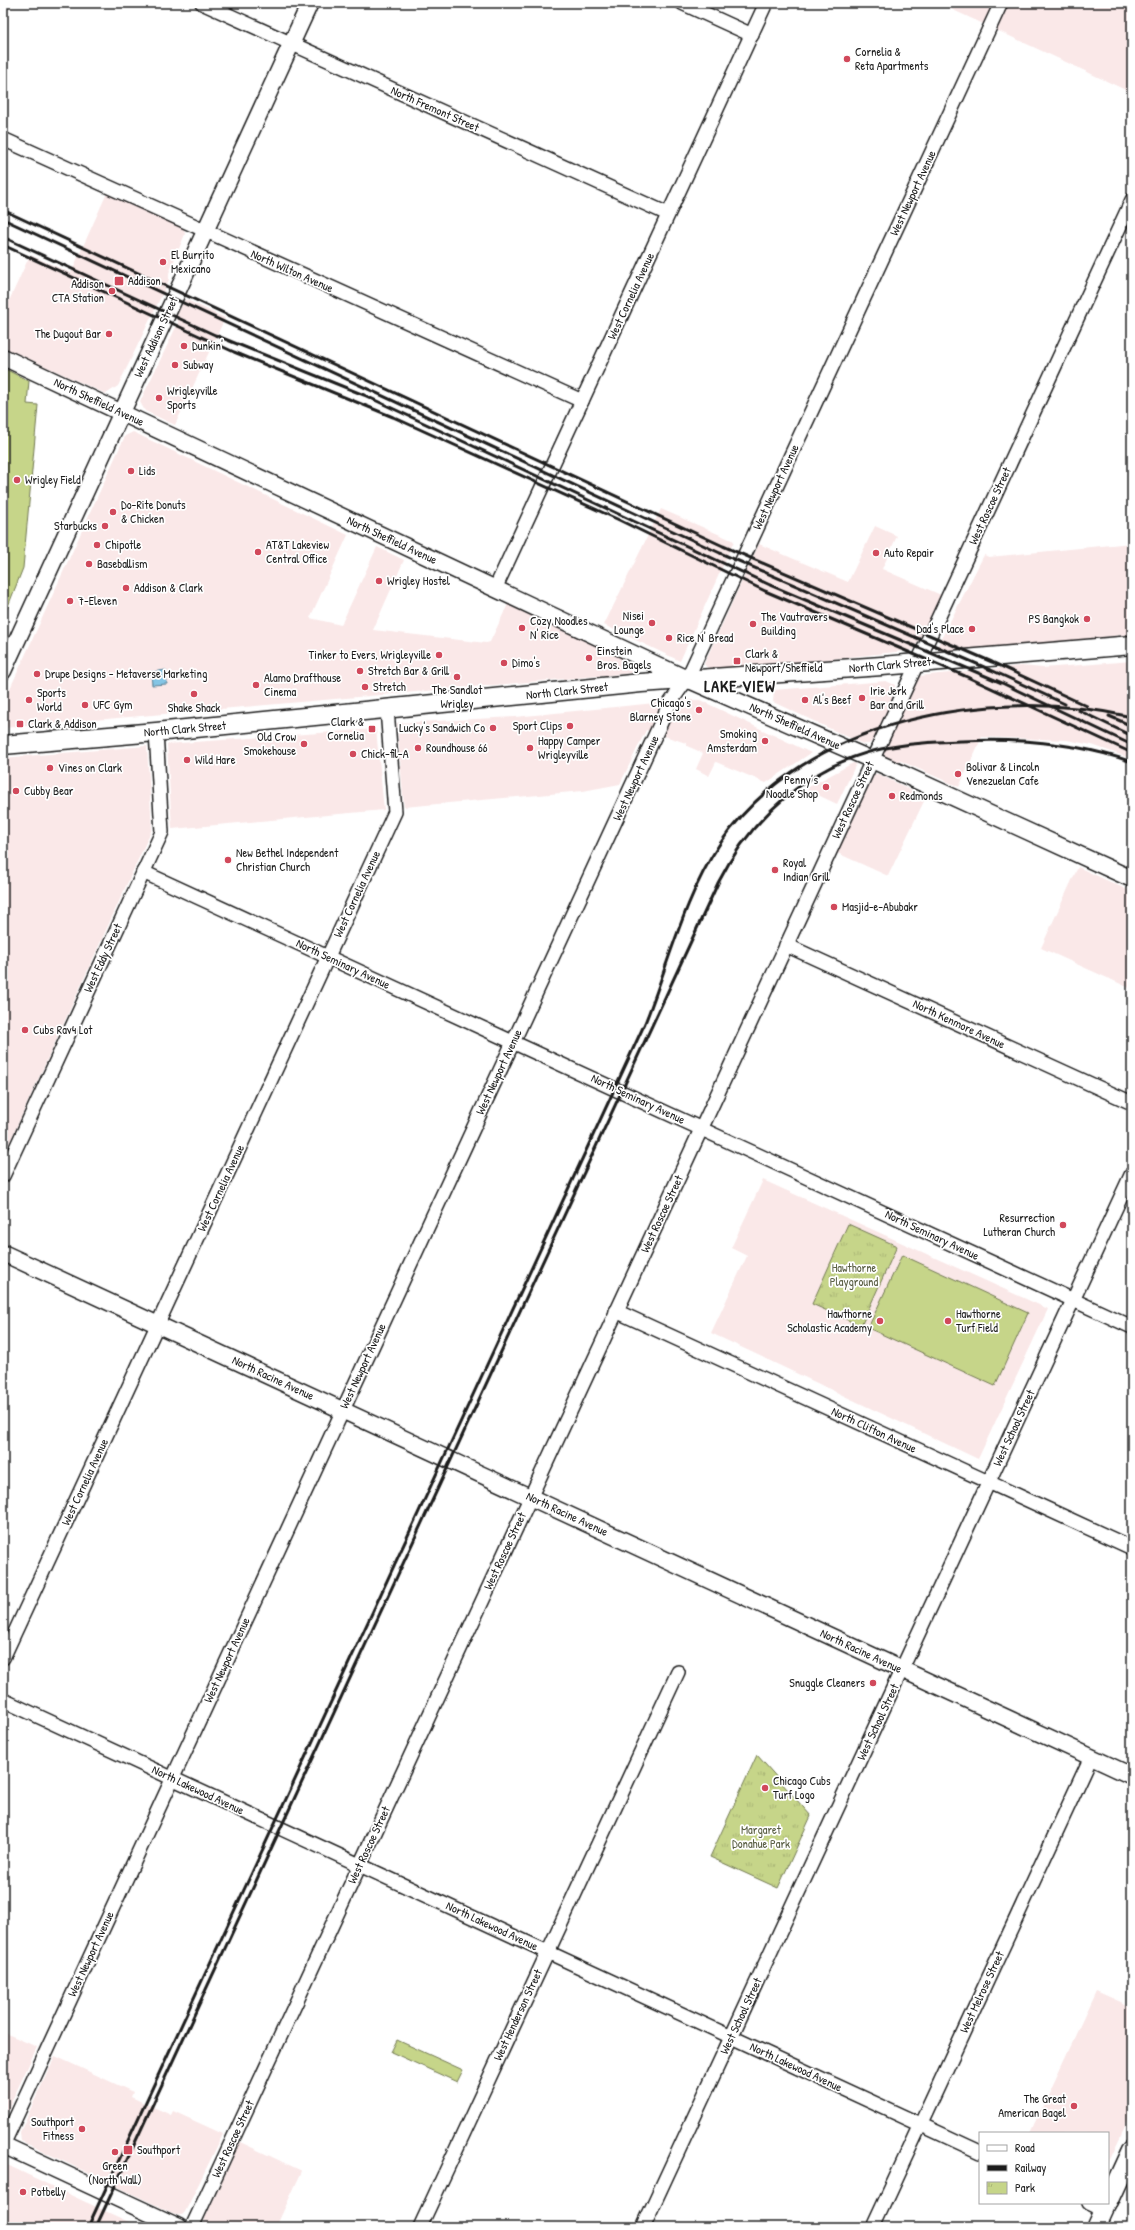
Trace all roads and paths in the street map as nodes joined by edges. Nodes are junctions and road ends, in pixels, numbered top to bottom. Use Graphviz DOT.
graph roads {
  1 [pos="202,3"];
  2 [pos="310,3"];
  3 [pos="682,3"];
  4 [pos="766,3"];
  5 [pos="1001,3"];
  6 [pos="752,35"];
  7 [pos="292,44"];
  8 [pos="3,139"];
  9 [pos="1132,200"];
  10 [pos="668,214"];
  11 [pos="205,231"];
  12 [pos="3,357"];
  13 [pos="582,401"];
  14 [pos="121,413"];
  15 [pos="495,588"];
  16 [pos="1132,644"];
  17 [pos="917,663"];
  18 [pos="3,671"];
  19 [pos="687,679"];
  20 [pos="387,709"];
  21 [pos="156,732"];
  22 [pos="3,745"];
  23 [pos="872,760"];
  24 [pos="143,872"];
  25 [pos="1132,879"];
  26 [pos="786,945"];
  27 [pos="328,957"];
  28 [pos="514,1042"];
  29 [pos="1132,1103"];
  30 [pos="701,1129"];
  31 [pos="1132,1173"];
  32 [pos="3,1176"];
  33 [pos="3,1253"];
  34 [pos="1073,1300"];
  35 [pos="616,1311"];
  36 [pos="158,1324"];
  37 [pos="1132,1327"];
  38 [pos="343,1410"];
  39 [pos="989,1482"];
  40 [pos="530,1497"];
  41 [pos="1132,1548"];
  42 [pos="3,1658"];
  43 [pos="902,1669"];
  44 [pos="678,1672"];
  45 [pos="3,1700"];
  46 [pos="1091,1757"];
  47 [pos="1132,1776"];
  48 [pos="172,1778"];
  49 [pos="360,1865"];
  50 [pos="548,1952"];
  51 [pos="731,2037"];
  52 [pos="920,2125"];
  53 [pos="3,2145"];
  54 [pos="979,2152"];
  55 [pos="1131,2156"];
  56 [pos="1109,2192"];
  57 [pos="1102,2204"];
  58 [pos="179,2227"];
  59 [pos="192,2227"];
  60 [pos="420,2227"];
  61 [pos="643,2227"];
  62 [pos="873,2227"];
  63 [pos="1096,2227"];
  1 -- 7 [label="street, North Fremont Street"];
  2 -- 7 [label="street, West Addison Street"];
  3 -- 6 [label="street"];
  4 -- 6 [label="street, West Cornelia Avenue"];
  5 -- 19 [label="street, West Newport Avenue"];
  6 -- 10 [label="street, West Cornelia Avenue"];
  7 -- 10 [label="street, North Fremont Street"];
  7 -- 11 [label="street, West Addison Street"];
  8 -- 11 [label="street, North Wilton Avenue"];
  9 -- 17 [label="street, West Roscoe Street"];
  10 -- 13 [label="street, West Cornelia Avenue"];
  11 -- 13 [label="street, North Wilton Avenue"];
  11 -- 14 [label="street, West Addison Street"];
  12 -- 14 [label="street, North Sheffield Avenue"];
  13 -- 15 [label="street, West Cornelia Avenue"];
  14 -- 15 [label="street, North Sheffield Avenue"];
  14 -- 18 [label="street, West Addison Street"];
  15 -- 19 [label="street, North Sheffield Avenue"];
  16 -- 17 [label="main road, North Clark Street"];
  17 -- 19 [label="main road, North Clark Street"];
  17 -- 23 [label="street, West Roscoe Street"];
  19 -- 20 [label="main road, North Clark Street"];
  19 -- 23 [label="street, North Sheffield Avenue"];
  19 -- 28 [label="street, West Newport Avenue"];
  20 -- 21 [label="main road, North Clark Street"];
  20 -- 27 [label="street, West Cornelia Avenue"];
  21 -- 22 [label="main road, North Clark Street"];
  21 -- 24 [label="street, West Eddy Street"];
  23 -- 25 [label="street, North Sheffield Avenue"];
  23 -- 26 [label="street, West Roscoe Street"];
  24 -- 27 [label="street, North Seminary Avenue"];
  24 -- 32 [label="street, West Eddy Street"];
  26 -- 29 [label="street, North Kenmore Avenue"];
  26 -- 30 [label="street, West Roscoe Street"];
  27 -- 28 [label="street, North Seminary Avenue"];
  27 -- 36 [label="street, West Cornelia Avenue"];
  28 -- 30 [label="street, North Seminary Avenue"];
  28 -- 38 [label="street, West Newport Avenue"];
  30 -- 34 [label="street, North Seminary Avenue"];
  30 -- 35 [label="street, West Roscoe Street"];
  31 -- 34 [label="street, West School Street"];
  33 -- 36 [label="street, North Racine Avenue"];
  34 -- 37 [label="street, North Seminary Avenue"];
  34 -- 39 [label="street, West School Street"];
  35 -- 39 [label="street, North Clifton Avenue"];
  35 -- 40 [label="street, West Roscoe Street"];
  36 -- 38 [label="street, North Racine Avenue"];
  36 -- 42 [label="street, West Cornelia Avenue"];
  38 -- 40 [label="street, North Racine Avenue"];
  38 -- 48 [label="street, West Newport Avenue"];
  39 -- 41 [label="street, North Clifton Avenue"];
  39 -- 43 [label="street, West School Street"];
  40 -- 43 [label="street, North Racine Avenue"];
  40 -- 49 [label="street, West Roscoe Street"];
  43 -- 46 [label="street, North Racine Avenue"];
  43 -- 51 [label="street, West School Street"];
  44 -- 50 [label="street, West Henderson Street"];
  45 -- 48 [label="street, North Lakewood Avenue"];
  46 -- 47 [label="street, North Racine Avenue"];
  46 -- 52 [label="street, West Melrose Street"];
  48 -- 49 [label="street, North Lakewood Avenue"];
  48 -- 53 [label="street, West Newport Avenue"];
  49 -- 50 [label="street, North Lakewood Avenue"];
  49 -- 59 [label="street, West Roscoe Street"];
  50 -- 51 [label="street, North Lakewood Avenue"];
  50 -- 60 [label="street, West Henderson Street"];
  51 -- 52 [label="street, North Lakewood Avenue"];
  51 -- 61 [label="street, West School Street"];
  52 -- 54 [label="street, North Lakewood Avenue"];
  52 -- 62 [label="street, West Melrose Street"];
  53 -- 58 [label="street"];
  55 -- 56 [label="main road"];
  57 -- 63 [label="main road"];
}
